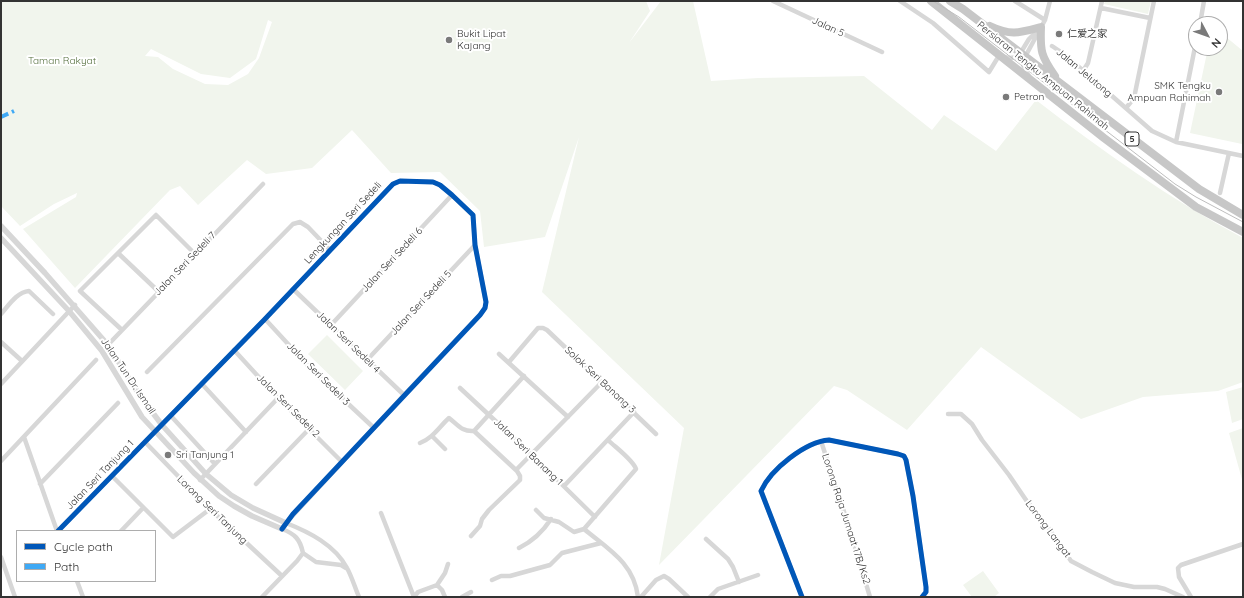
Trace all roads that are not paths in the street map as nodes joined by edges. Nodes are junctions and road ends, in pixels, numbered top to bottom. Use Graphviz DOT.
graph roads {
  1 [pos="773,1"];
  2 [pos="900,1"];
  3 [pos="931,1"];
  4 [pos="950,1"];
  5 [pos="1015,1"];
  6 [pos="1050,1"];
  7 [pos="1102,1"];
  8 [pos="1154,1"];
  9 [pos="1204,1"];
  10 [pos="1101,8"];
  11 [pos="963,9"];
  12 [pos="1201,16"];
  13 [pos="1150,18"];
  14 [pos="1043,23"];
  15 [pos="1052,46"];
  16 [pos="882,52"];
  17 [pos="1022,55"];
  18 [pos="1002,56"];
  19 [pos="1193,56"];
  20 [pos="1083,71"];
  21 [pos="1032,80"];
  22 [pos="1059,82"];
  23 [pos="1126,108"];
  24 [pos="1176,142"];
  25 [pos="1229,153"];
  26 [pos="1243,156"];
  27 [pos="263,184"];
  28 [pos="1220,193"];
  29 [pos="452,195"];
  30 [pos="1243,215"];
  31 [pos="1,226"];
  32 [pos="1243,232"];
  33 [pos="8,234"];
  34 [pos="2,240"];
  35 [pos="475,245"];
  36 [pos="330,250"];
  37 [pos="118,253"];
  38 [pos="195,254"];
  39 [pos="293,289"];
  40 [pos="159,292"];
  41 [pos="74,306"];
  42 [pos="69,312"];
  43 [pos="1,314"];
  44 [pos="53,314"];
  45 [pos="265,319"];
  46 [pos="331,325"];
  47 [pos="122,330"];
  48 [pos="1,342"];
  49 [pos="108,345"];
  50 [pos="234,350"];
  51 [pos="102,351"];
  52 [pos="499,354"];
  53 [pos="96,360"];
  54 [pos="367,360"];
  55 [pos="22,361"];
  56 [pos="509,362"];
  57 [pos="147,372"];
  58 [pos="524,376"];
  59 [pos="601,383"];
  60 [pos="1,384"];
  61 [pos="202,384"];
  62 [pos="460,388"];
  63 [pos="404,395"];
  64 [pos="278,398"];
  65 [pos="118,403"];
  66 [pos="634,412"];
  67 [pos="948,414"];
  68 [pos="489,415"];
  69 [pos="171,416"];
  70 [pos="568,417"];
  71 [pos="162,425"];
  72 [pos="310,428"];
  73 [pos="374,428"];
  74 [pos="155,431"];
  75 [pos="474,431"];
  76 [pos="246,432"];
  77 [pos="656,434"];
  78 [pos="432,436"];
  79 [pos="24,437"];
  80 [pos="608,440"];
  81 [pos="820,441"];
  82 [pos="145,442"];
  83 [pos="420,443"];
  84 [pos="445,449"];
  85 [pos="531,454"];
  86 [pos="1,461"];
  87 [pos="342,462"];
  88 [pos="215,464"];
  89 [pos="516,470"];
  90 [pos="206,474"];
  91 [pos="112,476"];
  92 [pos="200,480"];
  93 [pos="40,484"];
  94 [pos="256,484"];
  95 [pos="564,486"];
  96 [pos="143,508"];
  97 [pos="210,509"];
  98 [pos="536,510"];
  99 [pos="381,513"];
  100 [pos="595,517"];
  101 [pos="551,520"];
  102 [pos="286,524"];
  103 [pos="282,529"];
  104 [pos="58,530"];
  105 [pos="59,530"];
  106 [pos="122,530"];
  107 [pos="584,530"];
  108 [pos="471,536"];
  109 [pos="706,539"];
  110 [pos="601,543"];
  111 [pos="1243,544"];
  112 [pos="519,548"];
  113 [pos="303,553"];
  114 [pos="1,557"];
  115 [pos="448,564"];
  116 [pos="348,569"];
  117 [pos="758,575"];
  118 [pos="282,576"];
  119 [pos="492,580"];
  120 [pos="78,582"];
  121 [pos="739,582"];
  122 [pos="437,585"];
  123 [pos="471,592"];
  124 [pos="358,596"];
  125 [pos="15,597"];
  126 [pos="83,597"];
  127 [pos="262,597"];
  128 [pos="414,597"];
  129 [pos="445,597"];
  130 [pos="462,597"];
  131 [pos="638,597"];
  132 [pos="641,597"];
  133 [pos="688,597"];
  134 [pos="710,597"];
  135 [pos="802,597"];
  136 [pos="870,597"];
  137 [pos="922,597"];
  138 [pos="1183,597"];
  139 [pos="1190,597"];
  1 -- 16 [label="street, Jalan 5"];
  2 -- 18 [label="street"];
  3 -- 18 [label="highway, Persiaran Tengku Ampuan Rahimah / 5"];
  4 -- 11 [label="highway, Persiaran Tengku Ampuan Rahimah / 5"];
  5 -- 14 [label="street"];
  6 -- 14 [label="street"];
  7 -- 10 [label="street"];
  8 -- 13 [label="street"];
  9 -- 12 [label="street"];
  10 -- 13 [label="street"];
  10 -- 20 [label="street"];
  11 -- 14 [label="highway"];
  11 -- 17 [label="highway, Persiaran Tengku Ampuan Rahimah / 5"];
  13 -- 23 [label="street"];
  14 -- 17 [label="street"];
  14 -- 22 [label="highway"];
  15 -- 20 [label="street, Jalan Jelutong"];
  17 -- 18 [label="street"];
  17 -- 21 [label="street"];
  17 -- 22 [label="highway, Persiaran Tengku Ampuan Rahimah / 5"];
  18 -- 21 [label="highway, Persiaran Tengku Ampuan Rahimah / 5"];
  19 -- 24 [label="street"];
  20 -- 23 [label="street, Jalan Jelutong"];
  21 -- 32 [label="highway, Persiaran Tengku Ampuan Rahimah / 5"];
  22 -- 30 [label="highway, Persiaran Tengku Ampuan Rahimah / 5"];
  23 -- 24 [label="street, Jalan Jelutong"];
  24 -- 25 [label="street, Jalan Jelutong"];
  25 -- 26 [label="street, Jalan Jelutong"];
  25 -- 28 [label="street"];
  27 -- 38 [label="street, Jalan Seri Sedeli 7"];
  29 -- 35 [label="street, Lengkungan Seri Sedeli"];
  29 -- 36 [label="street, Lengkungan Seri Sedeli"];
  29 -- 46 [label="street, Jalan Seri Sedeli 6"];
  31 -- 33 [label="street, Jalan Tun Dr. Ismail"];
  33 -- 34 [label="street"];
  33 -- 41 [label="street, Jalan Tun Dr. Ismail"];
  34 -- 42 [label="street, Jalan Tun Dr. Ismail"];
  35 -- 54 [label="street, Jalan Seri Sedeli 5"];
  35 -- 63 [label="street, Lengkungan Seri Sedeli"];
  36 -- 39 [label="street, Lengkungan Seri Sedeli"];
  36 -- 57 [label="street"];
  37 -- 38 [label="street"];
  37 -- 40 [label="street"];
  37 -- 47 [label="street"];
  38 -- 40 [label="street, Jalan Seri Sedeli 7"];
  39 -- 45 [label="street, Lengkungan Seri Sedeli"];
  39 -- 46 [label="street, Jalan Seri Sedeli 4"];
  40 -- 47 [label="street, Jalan Seri Sedeli 7"];
  41 -- 42 [label="street"];
  41 -- 49 [label="street, Jalan Tun Dr. Ismail"];
  42 -- 51 [label="street, Jalan Tun Dr. Ismail"];
  42 -- 55 [label="street"];
  43 -- 44 [label="street"];
  45 -- 50 [label="street, Lengkungan Seri Sedeli"];
  45 -- 73 [label="street, Jalan Seri Sedeli 3"];
  46 -- 54 [label="street, Jalan Seri Sedeli 4"];
  47 -- 49 [label="street, Jalan Seri Sedeli 7"];
  48 -- 55 [label="street"];
  49 -- 51 [label="street, Jalan Seri Sedeli 7"];
  49 -- 71 [label="street, Jalan Tun Dr. Ismail"];
  50 -- 61 [label="street, Lengkungan Seri Sedeli"];
  50 -- 64 [label="street, Jalan Seri Sedeli 2"];
  51 -- 74 [label="street, Jalan Tun Dr. Ismail"];
  52 -- 56 [label="street"];
  53 -- 79 [label="street"];
  54 -- 63 [label="street, Jalan Seri Sedeli 4"];
  55 -- 60 [label="street"];
  56 -- 58 [label="street"];
  56 -- 59 [label="street, Solok Seri Banang 3"];
  58 -- 68 [label="street"];
  58 -- 70 [label="street"];
  59 -- 66 [label="street, Solok Seri Banang 3"];
  59 -- 70 [label="street"];
  61 -- 69 [label="street, Lengkungan Seri Sedeli"];
  61 -- 76 [label="street"];
  62 -- 68 [label="street, Jalan Seri Banang 1"];
  63 -- 73 [label="street, Lengkungan Seri Sedeli"];
  64 -- 72 [label="street, Jalan Seri Sedeli 2"];
  64 -- 76 [label="street"];
  65 -- 93 [label="street"];
  66 -- 77 [label="street, Solok Seri Banang 3"];
  66 -- 80 [label="street"];
  67 -- 138 [label="street, Lorong Langat"];
  68 -- 75 [label="street"];
  68 -- 85 [label="street, Jalan Seri Banang 1"];
  69 -- 71 [label="street, Lengkungan Seri Sedeli"];
  69 -- 88 [label="street"];
  70 -- 85 [label="street"];
  71 -- 74 [label="street, Lengkungan Seri Sedeli"];
  71 -- 90 [label="street, Jalan Tun Dr. Ismail"];
  72 -- 87 [label="street, Jalan Seri Sedeli 2"];
  72 -- 94 [label="street"];
  73 -- 87 [label="street, Lengkungan Seri Sedeli"];
  74 -- 82 [label="street, Jalan Seri Tanjung 1"];
  74 -- 92 [label="street, Jalan Tun Dr. Ismail"];
  75 -- 78 [label="street"];
  75 -- 89 [label="street"];
  76 -- 88 [label="street"];
  78 -- 83 [label="street"];
  78 -- 84 [label="street"];
  79 -- 86 [label="street"];
  79 -- 93 [label="street"];
  80 -- 95 [label="street"];
  80 -- 100 [label="street"];
  81 -- 135 [label="street"];
  81 -- 136 [label="street, Lorong Raja Jumaat 17B/Ks2"];
  81 -- 137 [label="street"];
  82 -- 91 [label="street, Jalan Seri Tanjung 1"];
  82 -- 97 [label="street, Lorong Seri Tanjung"];
  85 -- 89 [label="street"];
  85 -- 95 [label="street, Jalan Seri Banang 1"];
  87 -- 102 [label="street, Lengkungan Seri Sedeli"];
  88 -- 90 [label="street"];
  89 -- 108 [label="street"];
  90 -- 92 [label="street"];
  90 -- 102 [label="street, Jalan Tun Dr. Ismail"];
  91 -- 96 [label="street"];
  91 -- 105 [label="street, Jalan Seri Tanjung 1"];
  92 -- 103 [label="street, Jalan Tun Dr. Ismail"];
  93 -- 104 [label="street"];
  95 -- 100 [label="street, Jalan Seri Banang 1"];
  96 -- 97 [label="street"];
  96 -- 106 [label="street"];
  97 -- 118 [label="street, Lorong Seri Tanjung"];
  98 -- 101 [label="street"];
  99 -- 128 [label="street"];
  100 -- 107 [label="street"];
  101 -- 107 [label="street"];
  101 -- 112 [label="street"];
  102 -- 103 [label="street"];
  102 -- 116 [label="street"];
  103 -- 113 [label="street"];
  107 -- 110 [label="street"];
  109 -- 121 [label="street"];
  110 -- 119 [label="street"];
  110 -- 131 [label="street"];
  111 -- 139 [label="street"];
  113 -- 116 [label="street"];
  113 -- 118 [label="street"];
  114 -- 125 [label="street"];
  115 -- 122 [label="street"];
  116 -- 124 [label="street"];
  117 -- 121 [label="street"];
  118 -- 127 [label="street"];
  120 -- 126 [label="street"];
  121 -- 134 [label="street"];
  122 -- 128 [label="street"];
  122 -- 129 [label="street"];
  123 -- 130 [label="street"];
  132 -- 133 [label="street"];
}
